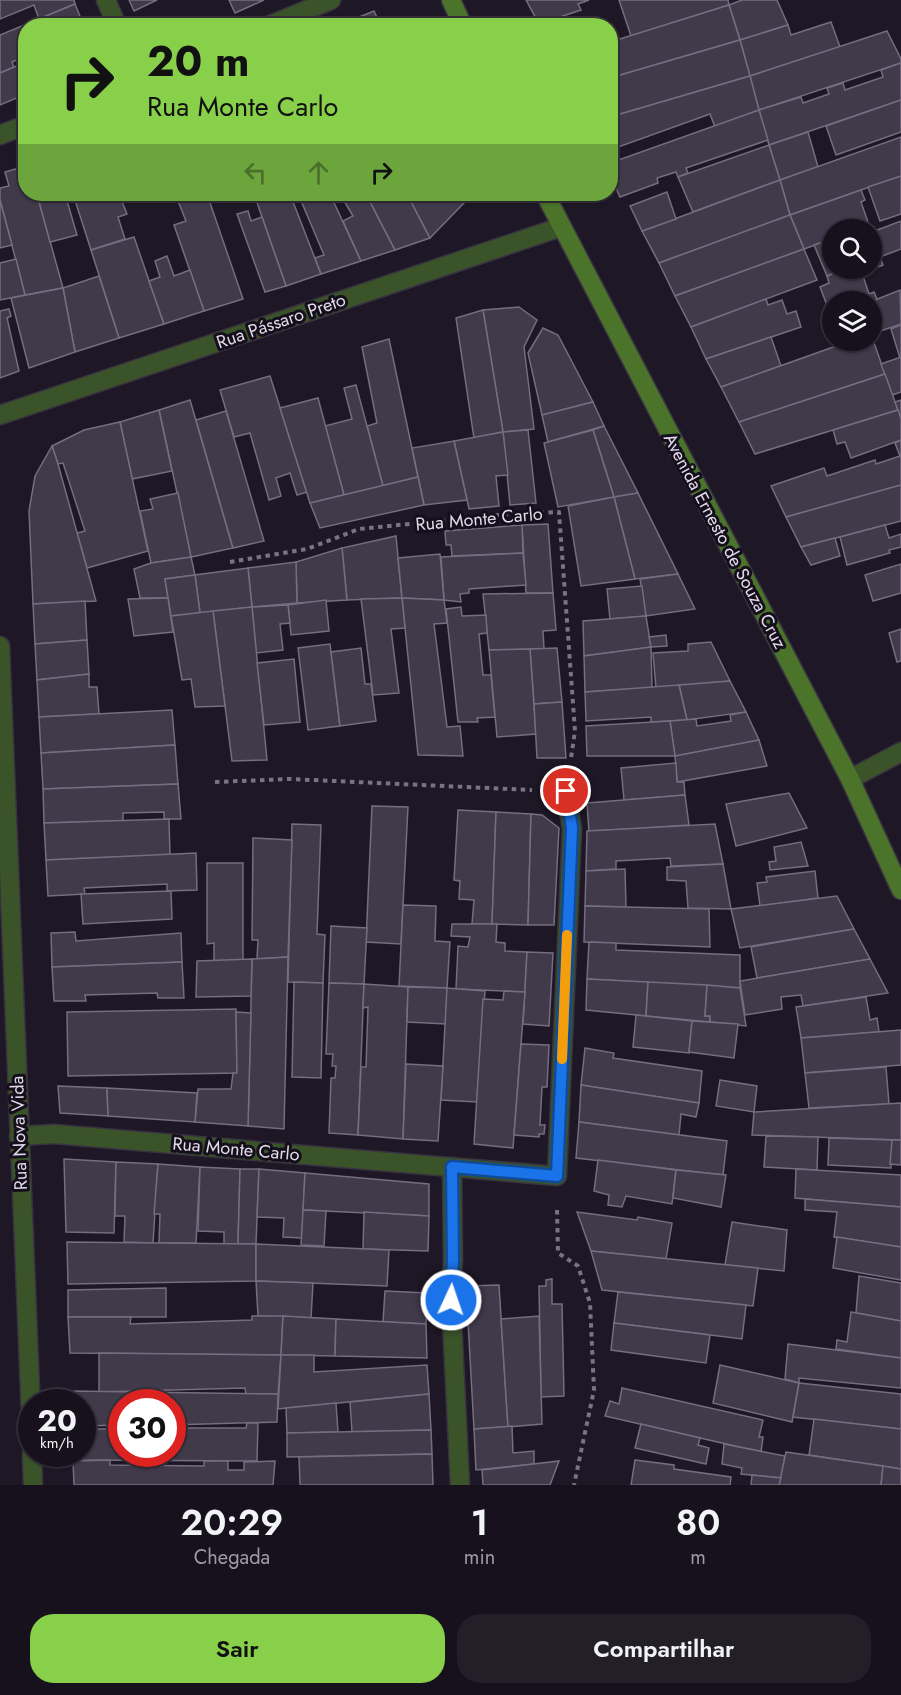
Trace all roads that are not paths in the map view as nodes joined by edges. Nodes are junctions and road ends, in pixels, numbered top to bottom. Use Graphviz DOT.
graph roads {
  1 [pos="106,0"];
  2 [pos="331,0"];
  3 [pos="451,0"];
  4 [pos="114,18"];
  5 [pos="287,18"];
  6 [pos="459,18"];
  7 [pos="18,127"];
  8 [pos="0,135"];
  9 [pos="548,201"];
  10 [pos="561,227"];
  11 [pos="0,415"];
  12 [pos="0,646"];
  13 [pos="901,752"];
  14 [pos="850,779"];
  15 [pos="566,791"];
  16 [pos="901,890"];
  17 [pos="19,1136"];
  18 [pos="452,1167"];
  19 [pos="30,1389"];
  20 [pos="32,1467"];
  21 [pos="33,1485"];
  22 [pos="460,1485"];
  1 -- 4 [label="street"];
  2 -- 5 [label="street"];
  3 -- 6 [label="street"];
  7 -- 8 [label="street"];
  9 -- 10 [label="street, Avenida Ernesto de Souza Cruz"];
  10 -- 11 [label="street, Rua Pássaro Preto"];
  10 -- 14 [label="street, Avenida Ernesto de Souza Cruz"];
  12 -- 17 [label="street, Rua Nova Vida"];
  13 -- 14 [label="street"];
  14 -- 16 [label="street, Avenida Ernesto de Souza Cruz"];
  15 -- 18 [label="street, Rua Monte Carlo"];
  17 -- 18 [label="street, Rua Monte Carlo"];
  17 -- 19 [label="street, Rua Nova Vida"];
  18 -- 22 [label="street"];
  20 -- 21 [label="street"];
}
